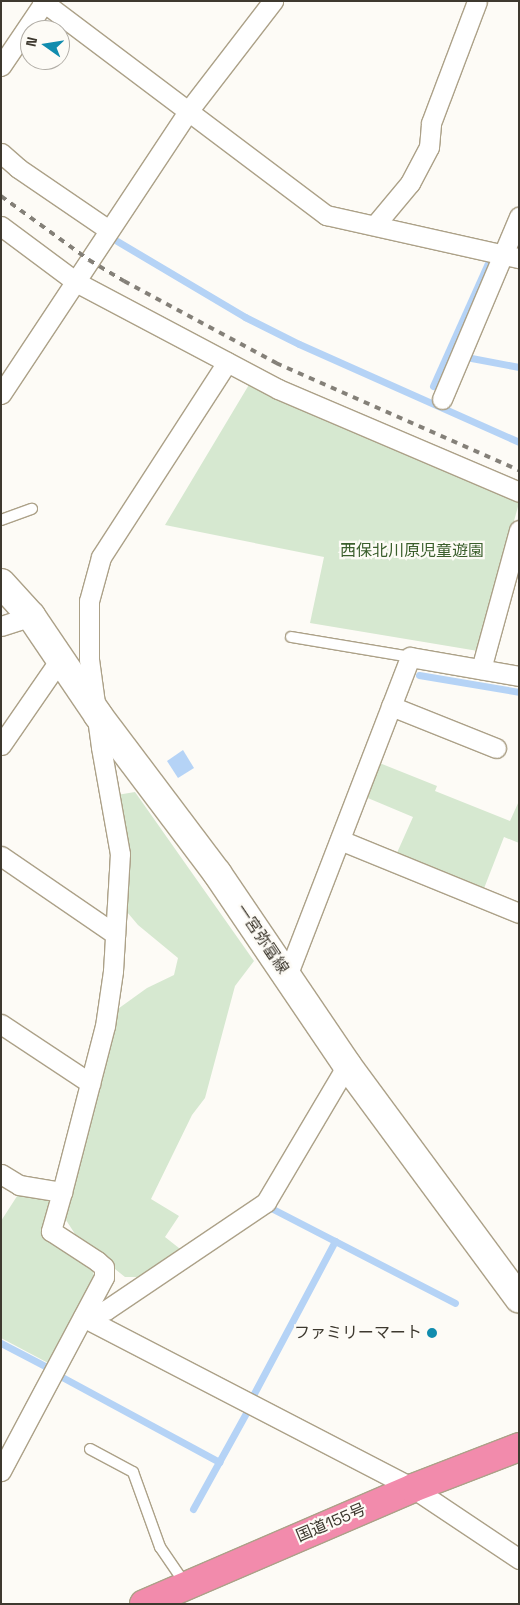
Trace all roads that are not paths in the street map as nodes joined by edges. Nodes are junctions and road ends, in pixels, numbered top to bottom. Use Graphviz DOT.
graph roads {
  1 [pos="273,1"];
  2 [pos="477,1"];
  3 [pos="44,2"];
  4 [pos="1,66"];
  5 [pos="189,110"];
  6 [pos="1,153"];
  7 [pos="519,216"];
  8 [pos="375,225"];
  9 [pos="1,226"];
  10 [pos="109,230"];
  11 [pos="511,257"];
  12 [pos="76,282"];
  13 [pos="227,362"];
  14 [pos="1,394"];
  15 [pos="442,399"];
  16 [pos="519,492"];
  17 [pos="32,509"];
  18 [pos="1,520"];
  19 [pos="519,530"];
  20 [pos="1,583"];
  21 [pos="31,616"];
  22 [pos="1,626"];
  23 [pos="291,637"];
  24 [pos="410,657"];
  25 [pos="61,658"];
  26 [pos="481,669"];
  27 [pos="519,676"];
  28 [pos="391,706"];
  29 [pos="98,715"];
  30 [pos="1,745"];
  31 [pos="496,748"];
  32 [pos="340,840"];
  33 [pos="1,856"];
  34 [pos="519,913"];
  35 [pos="115,934"];
  36 [pos="287,976"];
  37 [pos="1,1024"];
  38 [pos="347,1065"];
  39 [pos="90,1083"];
  40 [pos="1,1174"];
  41 [pos="62,1192"];
  42 [pos="518,1292"];
  43 [pos="83,1317"];
  44 [pos="519,1447"];
  45 [pos="90,1449"];
  46 [pos="1,1471"];
  47 [pos="413,1488"];
  48 [pos="519,1560"];
  49 [pos="187,1585"];
  50 [pos="144,1604"];
  1 -- 5 [label="street"];
  2 -- 8 [label="street"];
  3 -- 4 [label="street"];
  3 -- 5 [label="street"];
  5 -- 8 [label="street"];
  5 -- 10 [label="street"];
  6 -- 10 [label="street"];
  7 -- 11 [label="street"];
  8 -- 11 [label="street"];
  9 -- 12 [label="street"];
  10 -- 12 [label="street"];
  11 -- 15 [label="street"];
  12 -- 13 [label="street"];
  12 -- 14 [label="street"];
  13 -- 16 [label="street"];
  13 -- 29 [label="street"];
  17 -- 18 [label="lane"];
  19 -- 26 [label="street"];
  20 -- 21 [label="main road, 一宮弥富線"];
  21 -- 22 [label="street"];
  21 -- 25 [label="main road, 一宮弥富線"];
  23 -- 24 [label="lane"];
  24 -- 26 [label="street"];
  24 -- 28 [label="street"];
  25 -- 29 [label="main road, 一宮弥富線"];
  25 -- 30 [label="street"];
  26 -- 27 [label="street"];
  28 -- 31 [label="street"];
  28 -- 32 [label="street"];
  29 -- 35 [label="street"];
  29 -- 36 [label="main road, 一宮弥富線"];
  32 -- 34 [label="street"];
  32 -- 36 [label="street"];
  33 -- 35 [label="street"];
  35 -- 39 [label="street"];
  36 -- 38 [label="main road, 一宮弥富線"];
  37 -- 39 [label="street"];
  38 -- 42 [label="main road, 一宮弥富線"];
  38 -- 43 [label="street"];
  39 -- 41 [label="street"];
  40 -- 41 [label="street"];
  41 -- 43 [label="street"];
  43 -- 46 [label="street"];
  43 -- 47 [label="street"];
  44 -- 47 [label="highway, 国道155号"];
  45 -- 49 [label="lane"];
  47 -- 48 [label="street"];
  47 -- 49 [label="highway, 国道155号"];
  49 -- 50 [label="highway, 国道155号"];
}
